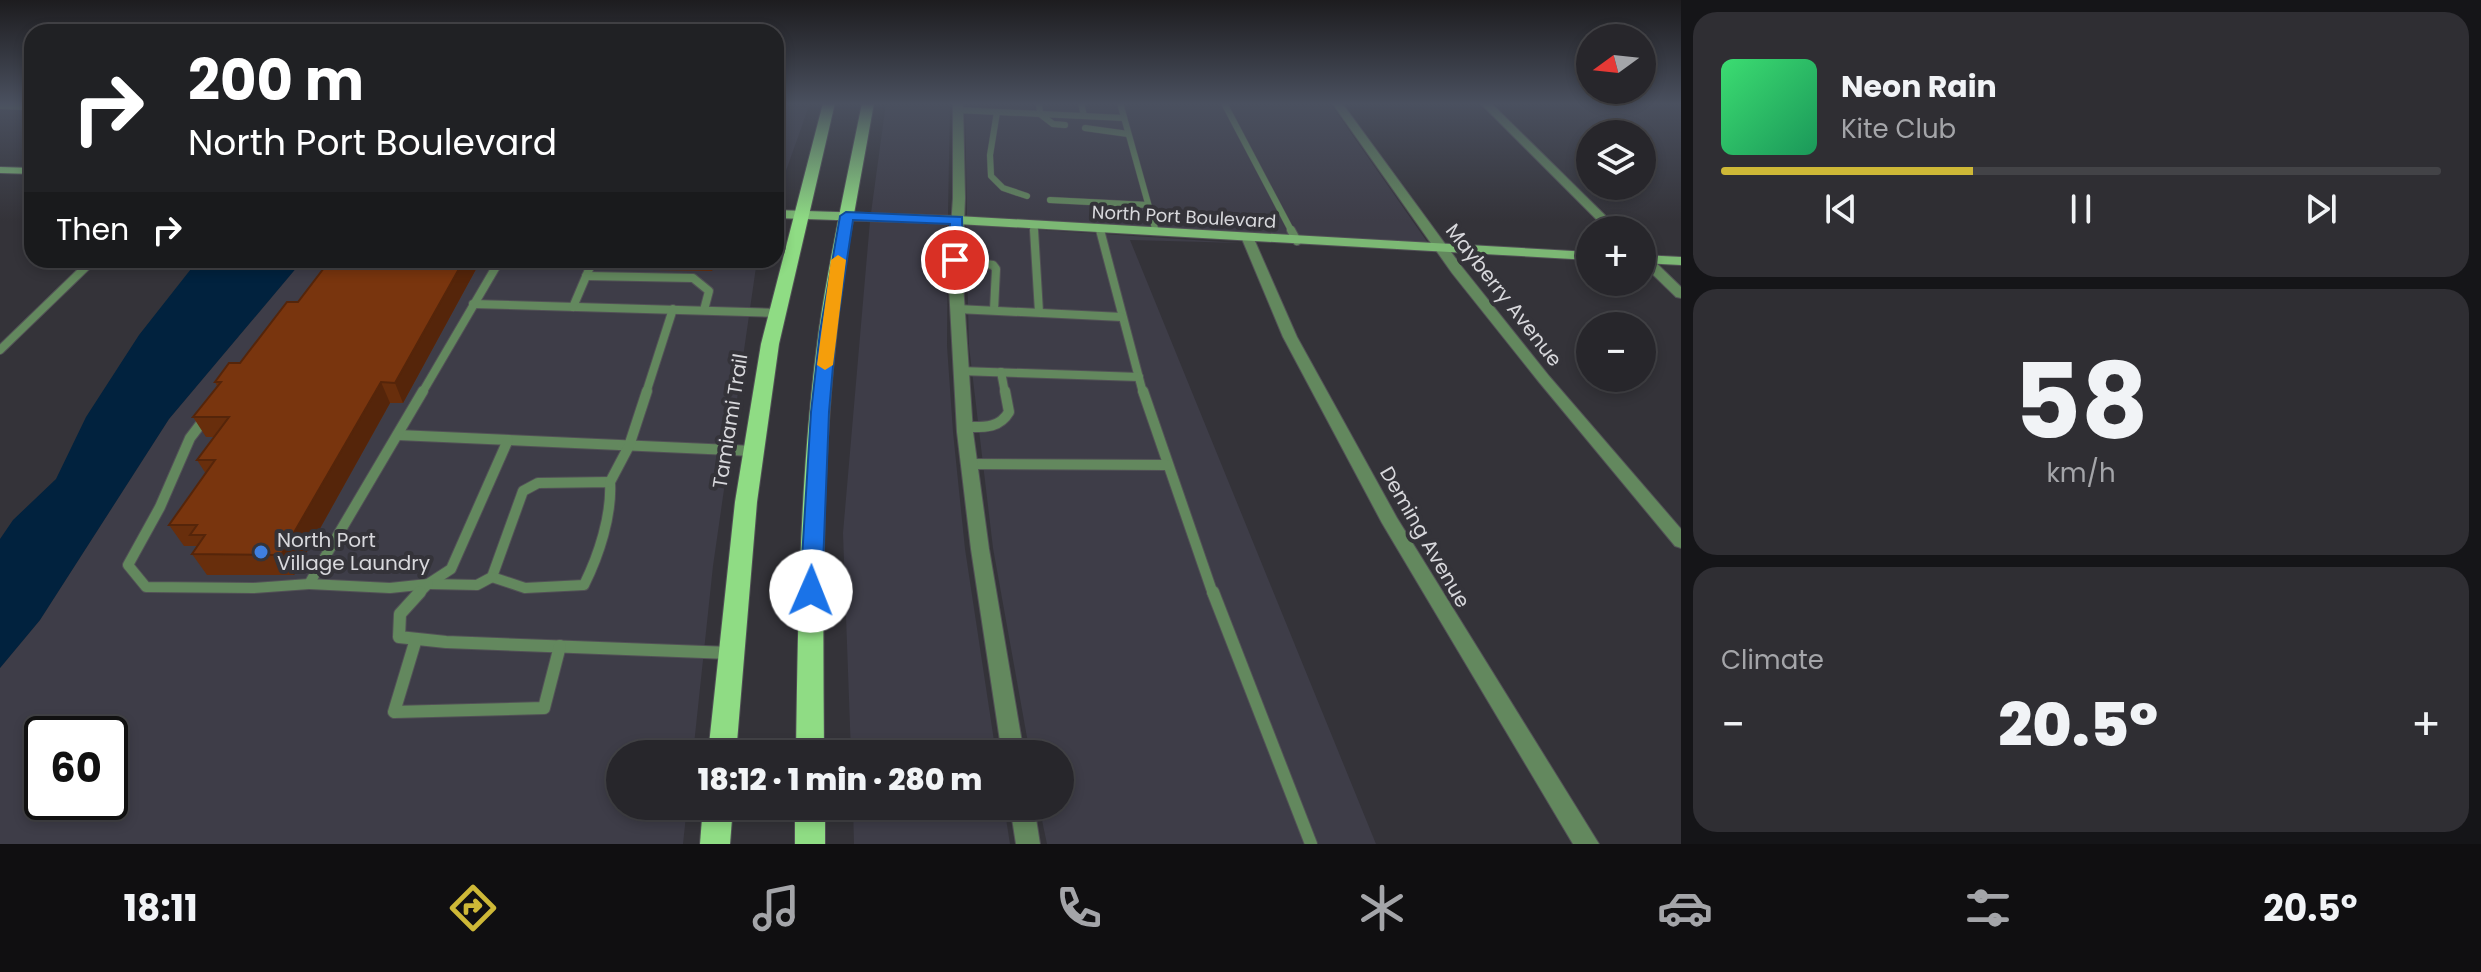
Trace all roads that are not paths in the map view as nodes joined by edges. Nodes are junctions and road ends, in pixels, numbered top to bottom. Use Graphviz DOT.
graph roads {
  1 [pos="819,142"];
  2 [pos="860,142"];
  3 [pos="958,142"];
  4 [pos="993,142"];
  5 [pos="1130,142"];
  6 [pos="1245,142"];
  7 [pos="1365,142"];
  8 [pos="1525,142"];
  9 [pos="0,170"];
  10 [pos="24,171"];
  11 [pos="1027,196"];
  12 [pos="1050,200"];
  13 [pos="1148,205"];
  14 [pos="784,215"];
  15 [pos="800,216"];
  16 [pos="846,216"];
  17 [pos="1600,216"];
  18 [pos="957,220"];
  19 [pos="1034,225"];
  20 [pos="1100,230"];
  21 [pos="1156,233"];
  22 [pos="1248,239"];
  23 [pos="1297,241"];
  24 [pos="1441,248"];
  25 [pos="1576,255"];
  26 [pos="1656,259"];
  27 [pos="955,260"];
  28 [pos="1681,261"];
  29 [pos="85,268"];
  30 [pos="333,268"];
  31 [pos="495,268"];
  32 [pos="590,268"];
  33 [pos="1656,271"];
  34 [pos="586,276"];
  35 [pos="314,288"];
  36 [pos="1681,294"];
  37 [pos="473,304"];
  38 [pos="573,307"];
  39 [pos="673,309"];
  40 [pos="957,309"];
  41 [pos="704,310"];
  42 [pos="994,310"];
  43 [pos="1039,312"];
  44 [pos="777,313"];
  45 [pos="1122,317"];
  46 [pos="0,350"];
  47 [pos="960,371"];
  48 [pos="1001,372"];
  49 [pos="1139,377"];
  50 [pos="209,412"];
  51 [pos="965,427"];
  52 [pos="398,435"];
  53 [pos="508,440"];
  54 [pos="629,446"];
  55 [pos="753,451"];
  56 [pos="969,464"];
  57 [pos="1167,465"];
  58 [pos="610,482"];
  59 [pos="1681,541"];
  60 [pos="492,577"];
  61 [pos="309,584"];
  62 [pos="428,584"];
  63 [pos="416,639"];
  64 [pos="560,646"];
  65 [pos="730,653"];
  66 [pos="723,740"];
  67 [pos="810,740"];
  68 [pos="1011,740"];
  69 [pos="717,820"];
  70 [pos="810,820"];
  71 [pos="1024,820"];
  72 [pos="715,844"];
  73 [pos="810,844"];
  74 [pos="1028,844"];
  75 [pos="1311,844"];
  76 [pos="1587,844"];
  1 -- 15 [label="main road, Tamiami Trail"];
  2 -- 16 [label="main road"];
  3 -- 18 [label="street"];
  4 -- 11 [label="lane"];
  5 -- 13 [label="lane"];
  6 -- 23 [label="lane"];
  7 -- 24 [label="street, Mayberry Avenue"];
  8 -- 17 [label="street"];
  9 -- 10 [label="street"];
  12 -- 13 [label="lane"];
  13 -- 21 [label="lane"];
  14 -- 15 [label="street, North Port Boulevard"];
  15 -- 16 [label="street, North Port Boulevard"];
  15 -- 44 [label="main road, Tamiami Trail"];
  16 -- 18 [label="street, North Port Boulevard"];
  16 -- 67 [label="main road"];
  18 -- 19 [label="street, North Port Boulevard"];
  18 -- 27 [label="street"];
  19 -- 20 [label="street, North Port Boulevard"];
  19 -- 43 [label="lane"];
  20 -- 21 [label="street, North Port Boulevard"];
  20 -- 45 [label="lane"];
  21 -- 22 [label="street, North Port Boulevard"];
  22 -- 23 [label="street, North Port Boulevard"];
  22 -- 76 [label="street, Deming Avenue"];
  23 -- 24 [label="street, North Port Boulevard"];
  24 -- 25 [label="street, North Port Boulevard"];
  24 -- 59 [label="street, Mayberry Avenue"];
  26 -- 28 [label="street"];
  27 -- 40 [label="street"];
  27 -- 42 [label="lane"];
  29 -- 46 [label="lane"];
  30 -- 35 [label="lane"];
  31 -- 37 [label="lane"];
  32 -- 34 [label="lane"];
  33 -- 36 [label="street"];
  34 -- 38 [label="lane"];
  34 -- 41 [label="lane"];
  37 -- 38 [label="lane"];
  37 -- 52 [label="lane"];
  38 -- 39 [label="lane"];
  39 -- 41 [label="lane"];
  39 -- 54 [label="lane"];
  40 -- 42 [label="lane"];
  40 -- 47 [label="street"];
  41 -- 44 [label="lane"];
  42 -- 43 [label="lane"];
  43 -- 45 [label="lane"];
  44 -- 55 [label="main road, Tamiami Trail"];
  45 -- 49 [label="lane"];
  47 -- 48 [label="lane"];
  47 -- 51 [label="street"];
  48 -- 49 [label="lane"];
  48 -- 51 [label="lane"];
  49 -- 57 [label="lane"];
  50 -- 61 [label="lane"];
  51 -- 56 [label="street"];
  52 -- 53 [label="lane"];
  52 -- 61 [label="lane"];
  53 -- 54 [label="lane"];
  53 -- 62 [label="lane"];
  54 -- 55 [label="lane"];
  54 -- 58 [label="lane"];
  55 -- 65 [label="main road, Tamiami Trail"];
  56 -- 57 [label="lane"];
  56 -- 68 [label="street"];
  57 -- 75 [label="lane"];
  58 -- 60 [label="lane"];
  58 -- 60 [label="lane"];
  60 -- 62 [label="lane"];
  61 -- 62 [label="lane"];
  62 -- 63 [label="lane"];
  63 -- 64 [label="lane"];
  63 -- 64 [label="lane"];
  64 -- 65 [label="lane"];
  65 -- 66 [label="main road, Tamiami Trail"];
  69 -- 72 [label="main road"];
  70 -- 73 [label="main road"];
  71 -- 74 [label="street"];
}
